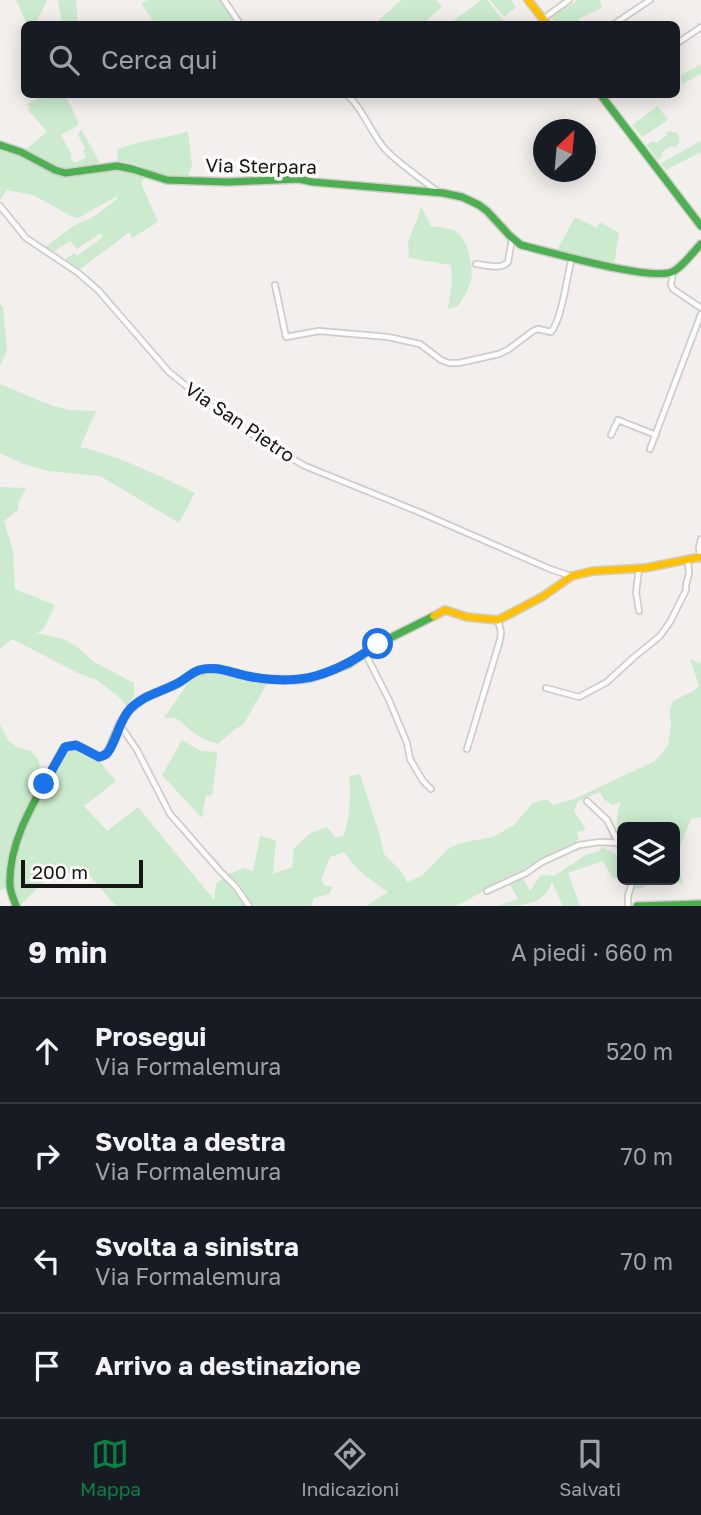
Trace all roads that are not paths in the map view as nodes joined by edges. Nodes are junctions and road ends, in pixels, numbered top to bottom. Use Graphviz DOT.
graph roads {
  1 [pos="224,0"];
  2 [pos="528,0"];
  3 [pos="569,0"];
  4 [pos="650,0"];
  5 [pos="238,21"];
  6 [pos="544,21"];
  7 [pos="546,21"];
  8 [pos="618,21"];
  9 [pos="701,27"];
  10 [pos="680,42"];
  11 [pos="350,98"];
  12 [pos="604,98"];
  13 [pos="0,145"];
  14 [pos="437,191"];
  15 [pos="0,206"];
  16 [pos="701,226"];
  17 [pos="512,239"];
  18 [pos="701,244"];
  19 [pos="572,257"];
  20 [pos="476,264"];
  21 [pos="673,272"];
  22 [pos="275,285"];
  23 [pos="701,308"];
  24 [pos="701,314"];
  25 [pos="611,435"];
  26 [pos="656,435"];
  27 [pos="650,449"];
  28 [pos="701,539"];
  29 [pos="700,558"];
  30 [pos="688,561"];
  31 [pos="639,568"];
  32 [pos="572,576"];
  33 [pos="639,611"];
  34 [pos="498,620"];
  35 [pos="365,653"];
  36 [pos="546,688"];
  37 [pos="120,724"];
  38 [pos="467,749"];
  39 [pos="431,789"];
  40 [pos="587,801"];
  41 [pos="617,839"];
  42 [pos="617,843"];
  43 [pos="631,885"];
  44 [pos="488,891"];
  45 [pos="701,904"];
  46 [pos="16,906"];
  47 [pos="249,906"];
  48 [pos="628,906"];
  49 [pos="637,906"];
  1 -- 5 [label="street"];
  2 -- 6 [label="street"];
  3 -- 7 [label="street"];
  4 -- 8 [label="street"];
  9 -- 10 [label="street"];
  11 -- 14 [label="street"];
  12 -- 16 [label="street"];
  13 -- 14 [label="street, Via Sterpara"];
  14 -- 17 [label="street, Via Sterpara"];
  15 -- 32 [label="street, Via San Pietro"];
  17 -- 19 [label="street, Via Sterpara"];
  17 -- 20 [label="street"];
  18 -- 21 [label="street"];
  19 -- 21 [label="street, Via Sterpara"];
  19 -- 22 [label="street"];
  21 -- 23 [label="street"];
  24 -- 26 [label="street"];
  25 -- 26 [label="street"];
  26 -- 27 [label="street"];
  28 -- 29 [label="street"];
  29 -- 30 [label="street"];
  30 -- 31 [label="street"];
  30 -- 36 [label="street"];
  31 -- 32 [label="street"];
  31 -- 33 [label="street"];
  32 -- 34 [label="street"];
  34 -- 35 [label="street"];
  34 -- 38 [label="street"];
  35 -- 37 [label="street"];
  35 -- 39 [label="street"];
  37 -- 46 [label="street"];
  37 -- 47 [label="street"];
  40 -- 41 [label="street"];
  42 -- 44 [label="street"];
  43 -- 48 [label="street"];
  45 -- 49 [label="street"];
}
